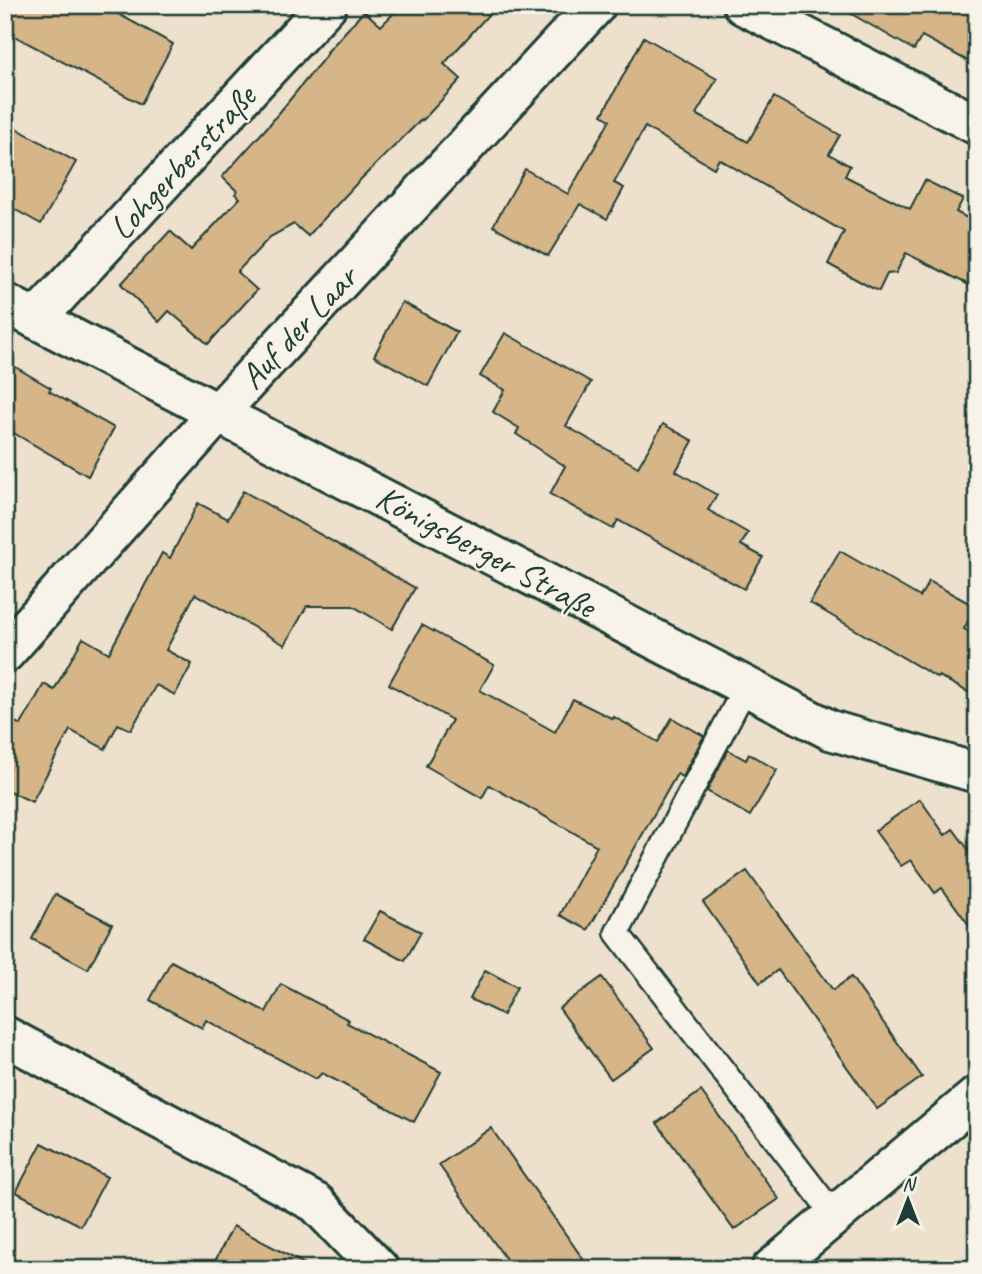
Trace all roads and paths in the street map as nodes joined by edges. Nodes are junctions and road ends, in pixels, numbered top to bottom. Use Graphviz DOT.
graph roads {
  1 [pos="327,5"];
  2 [pos="596,5"];
  3 [pos="743,5"];
  4 [pos="977,125"];
  5 [pos="21,311"];
  6 [pos="219,412"];
  7 [pos="5,653"];
  8 [pos="746,687"];
  9 [pos="977,773"];
  10 [pos="5,1036"];
  11 [pos="977,1096"];
  12 [pos="834,1215"];
  13 [pos="379,1269"];
  14 [pos="771,1269"];
  1 -- 5 [label="street, Lohgerberstraße"];
  2 -- 6 [label="street, Auf der Laar"];
  3 -- 4 [label="street"];
  5 -- 6 [label="street, Königsberger Straße"];
  6 -- 7 [label="street, Auf der Laar"];
  6 -- 8 [label="street, Königsberger Straße"];
  8 -- 9 [label="street, Königsberger Straße"];
  8 -- 12 [label="lane"];
  10 -- 13 [label="street"];
  11 -- 12 [label="street"];
  12 -- 14 [label="street"];
}
